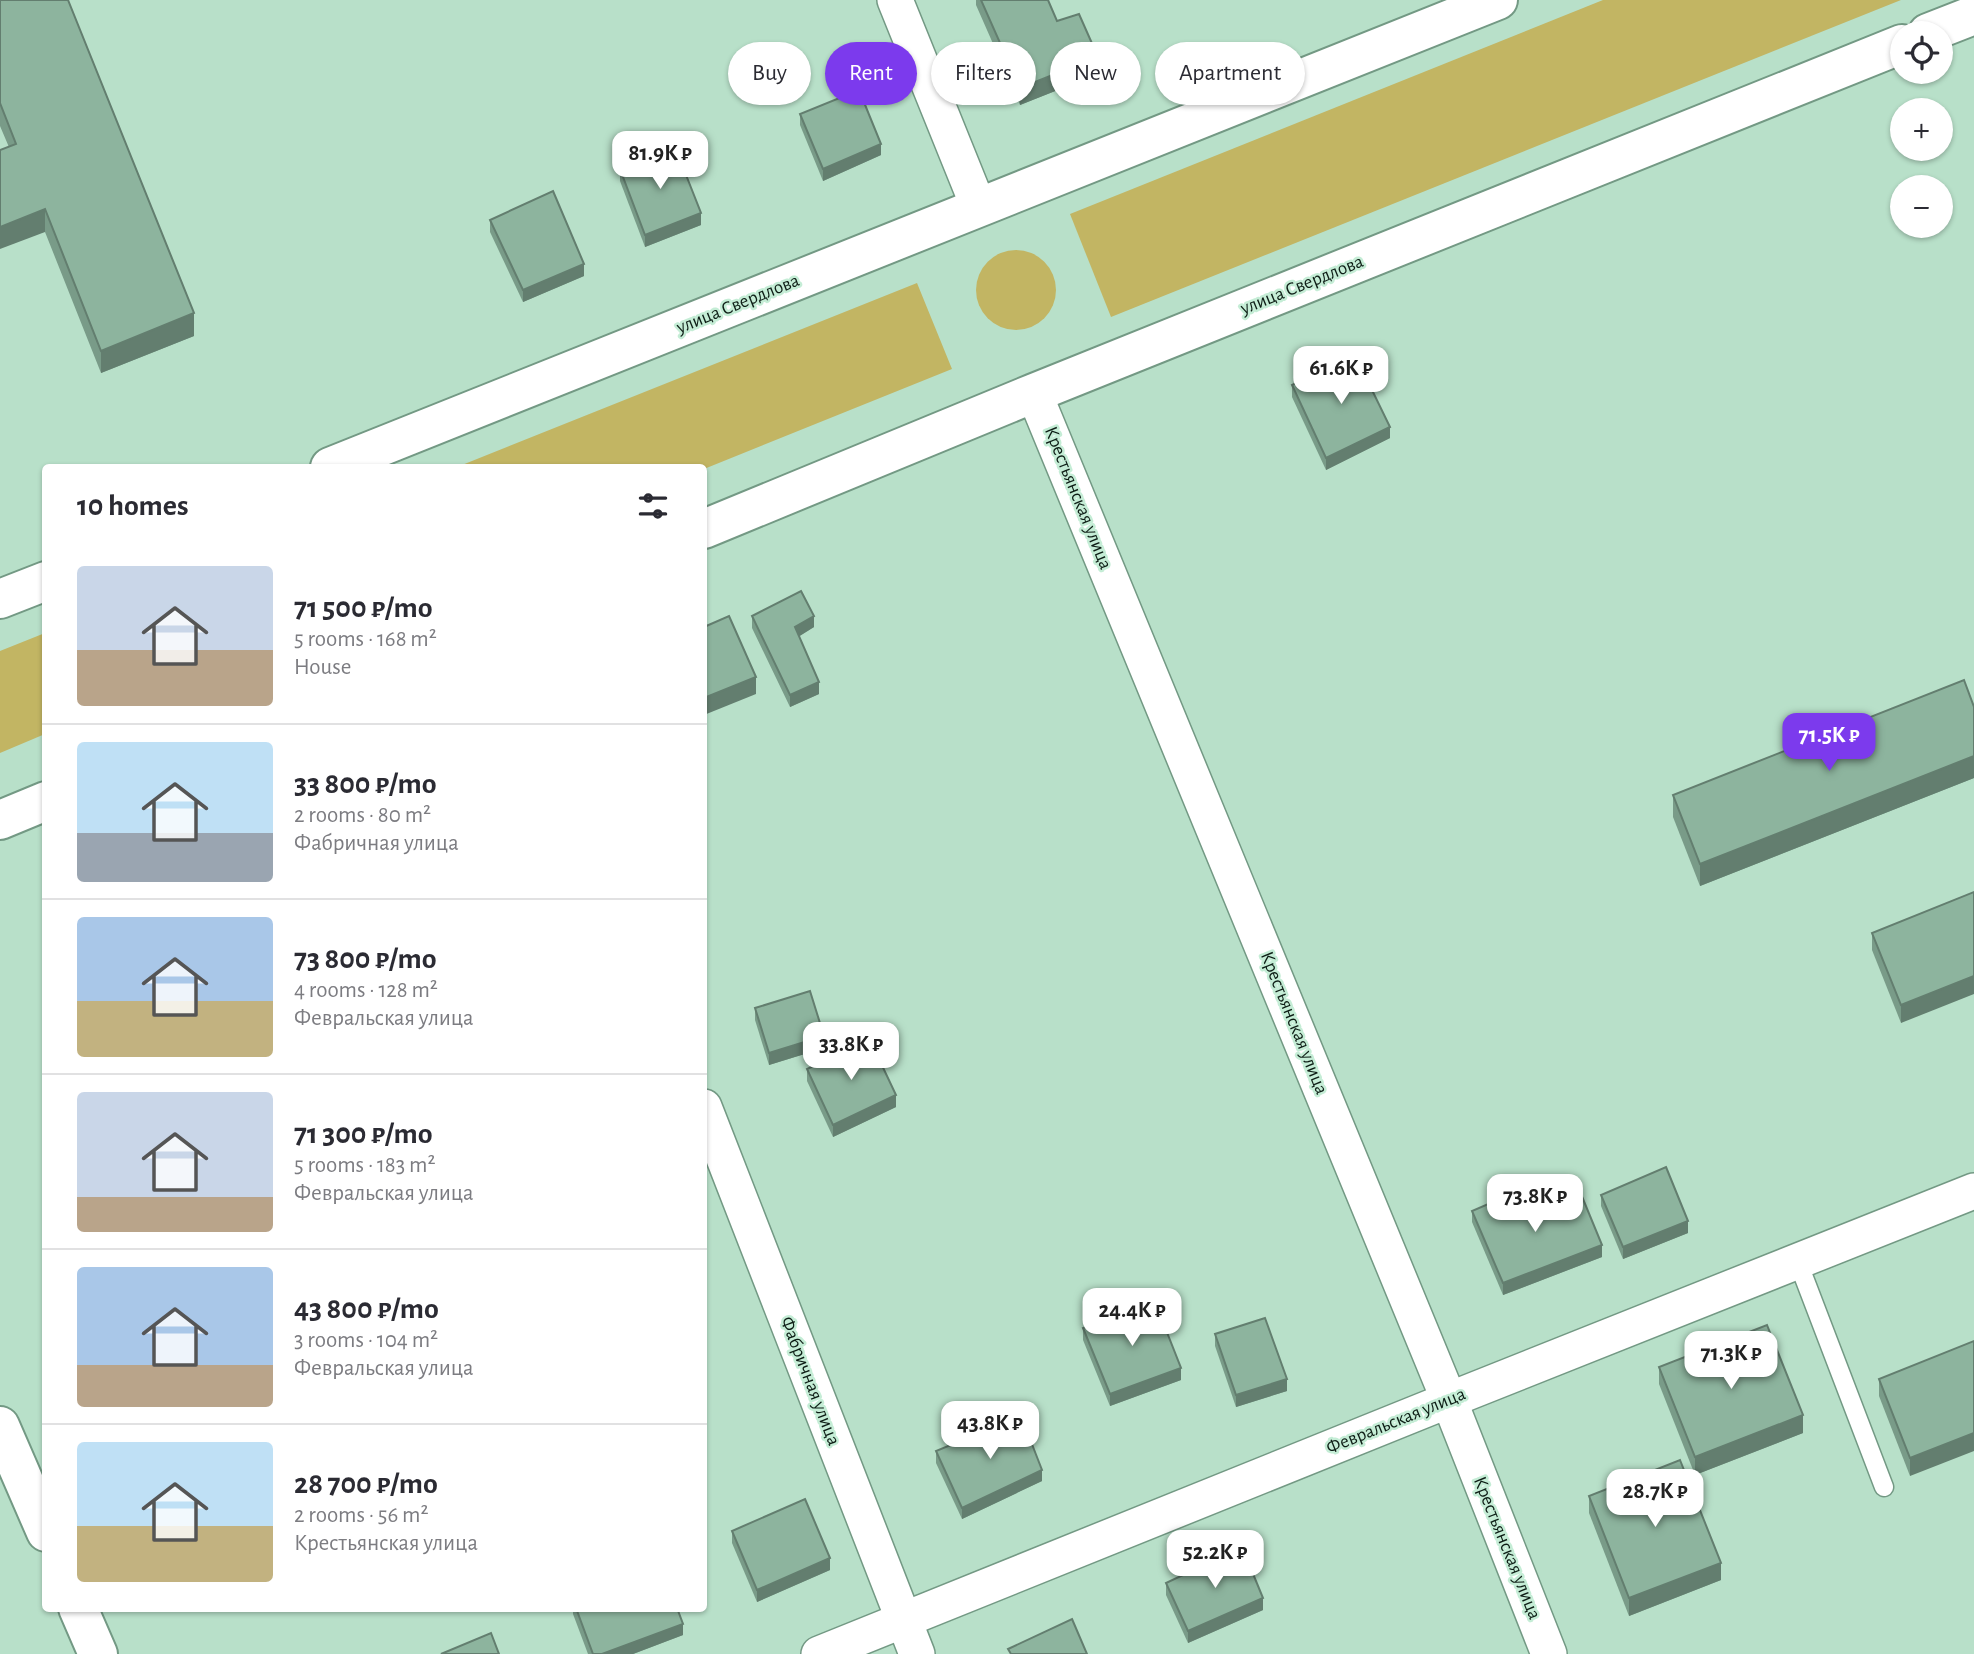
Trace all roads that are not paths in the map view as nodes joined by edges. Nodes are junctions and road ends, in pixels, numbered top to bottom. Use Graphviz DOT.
graph roads {
  1 [pos="895,0"];
  2 [pos="1498,0"];
  3 [pos="1974,15"];
  4 [pos="1953,23"];
  5 [pos="1890,49"];
  6 [pos="979,208"];
  7 [pos="1034,393"];
  8 [pos="338,464"];
  9 [pos="707,528"];
  10 [pos="42,583"];
  11 [pos="0,599"];
  12 [pos="42,804"];
  13 [pos="0,820"];
  14 [pos="707,1115"];
  15 [pos="1974,1192"];
  16 [pos="1798,1262"];
  17 [pos="1449,1399"];
  18 [pos="0,1426"];
  19 [pos="1884,1487"];
  20 [pos="42,1523"];
  21 [pos="80,1612"];
  22 [pos="903,1619"];
  23 [pos="98,1654"];
  24 [pos="819,1654"];
  25 [pos="916,1654"];
  26 [pos="1549,1654"];
  1 -- 6 [label="street"];
  2 -- 6 [label="main road, улица Свердлова"];
  3 -- 4 [label="main road"];
  5 -- 7 [label="main road, улица Свердлова"];
  6 -- 8 [label="main road, улица Свердлова"];
  7 -- 9 [label="main road, улица Свердлова"];
  7 -- 17 [label="street, Крестьянская улица"];
  10 -- 11 [label="main road"];
  12 -- 13 [label="main road"];
  14 -- 22 [label="street, Фабричная улица"];
  15 -- 16 [label="street, Февральская улица"];
  16 -- 17 [label="street, Февральская улица"];
  16 -- 19 [label="lane"];
  17 -- 22 [label="street, Февральская улица"];
  17 -- 26 [label="street, Крестьянская улица"];
  18 -- 20 [label="main road"];
  21 -- 23 [label="main road"];
  22 -- 24 [label="street, Февральская улица"];
  22 -- 25 [label="street, Фабричная улица"];
}
